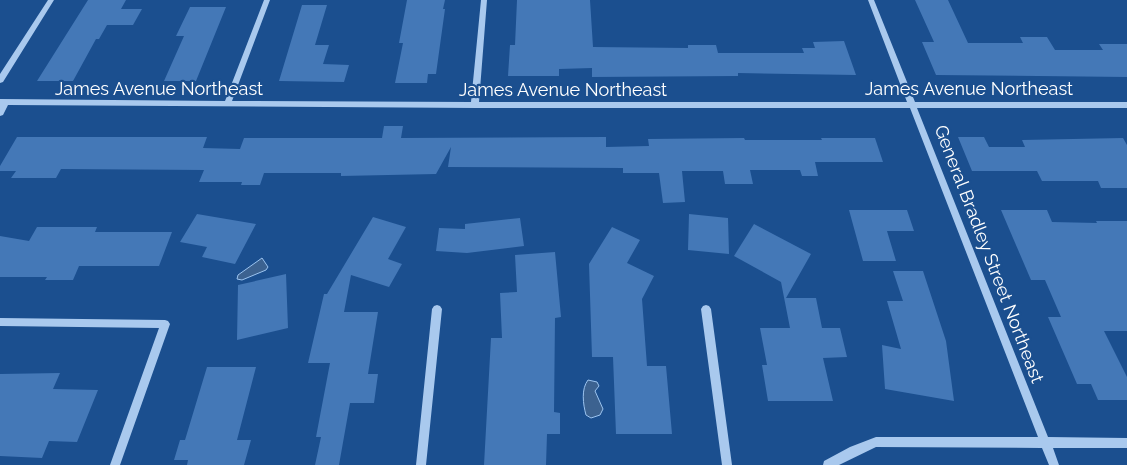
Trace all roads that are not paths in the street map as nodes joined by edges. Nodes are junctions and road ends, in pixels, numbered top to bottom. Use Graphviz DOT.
graph roads {
  1 [pos="51,0"];
  2 [pos="267,0"];
  3 [pos="484,0"];
  4 [pos="871,0"];
  5 [pos="0,80"];
  6 [pos="3,102"];
  7 [pos="227,104"];
  8 [pos="912,104"];
  9 [pos="475,105"];
  10 [pos="1127,105"];
  11 [pos="0,113"];
  12 [pos="437,308"];
  13 [pos="706,309"];
  14 [pos="0,322"];
  15 [pos="165,324"];
  16 [pos="1127,443"];
  17 [pos="1046,444"];
  18 [pos="115,465"];
  19 [pos="421,465"];
  20 [pos="727,465"];
  21 [pos="828,465"];
  22 [pos="1054,465"];
  1 -- 5 [label="street"];
  2 -- 7 [label="street"];
  3 -- 9 [label="street"];
  4 -- 8 [label="street, General Bradley Street Northeast"];
  6 -- 7 [label="street, James Avenue Northeast"];
  6 -- 11 [label="street"];
  7 -- 9 [label="street, James Avenue Northeast"];
  8 -- 9 [label="street, James Avenue Northeast"];
  8 -- 10 [label="street, James Avenue Northeast"];
  8 -- 17 [label="street, General Bradley Street Northeast"];
  12 -- 19 [label="street"];
  13 -- 20 [label="street"];
  14 -- 15 [label="street"];
  15 -- 18 [label="street"];
  16 -- 17 [label="street"];
  17 -- 21 [label="street"];
  17 -- 22 [label="street, General Bradley Street Northeast"];
}
